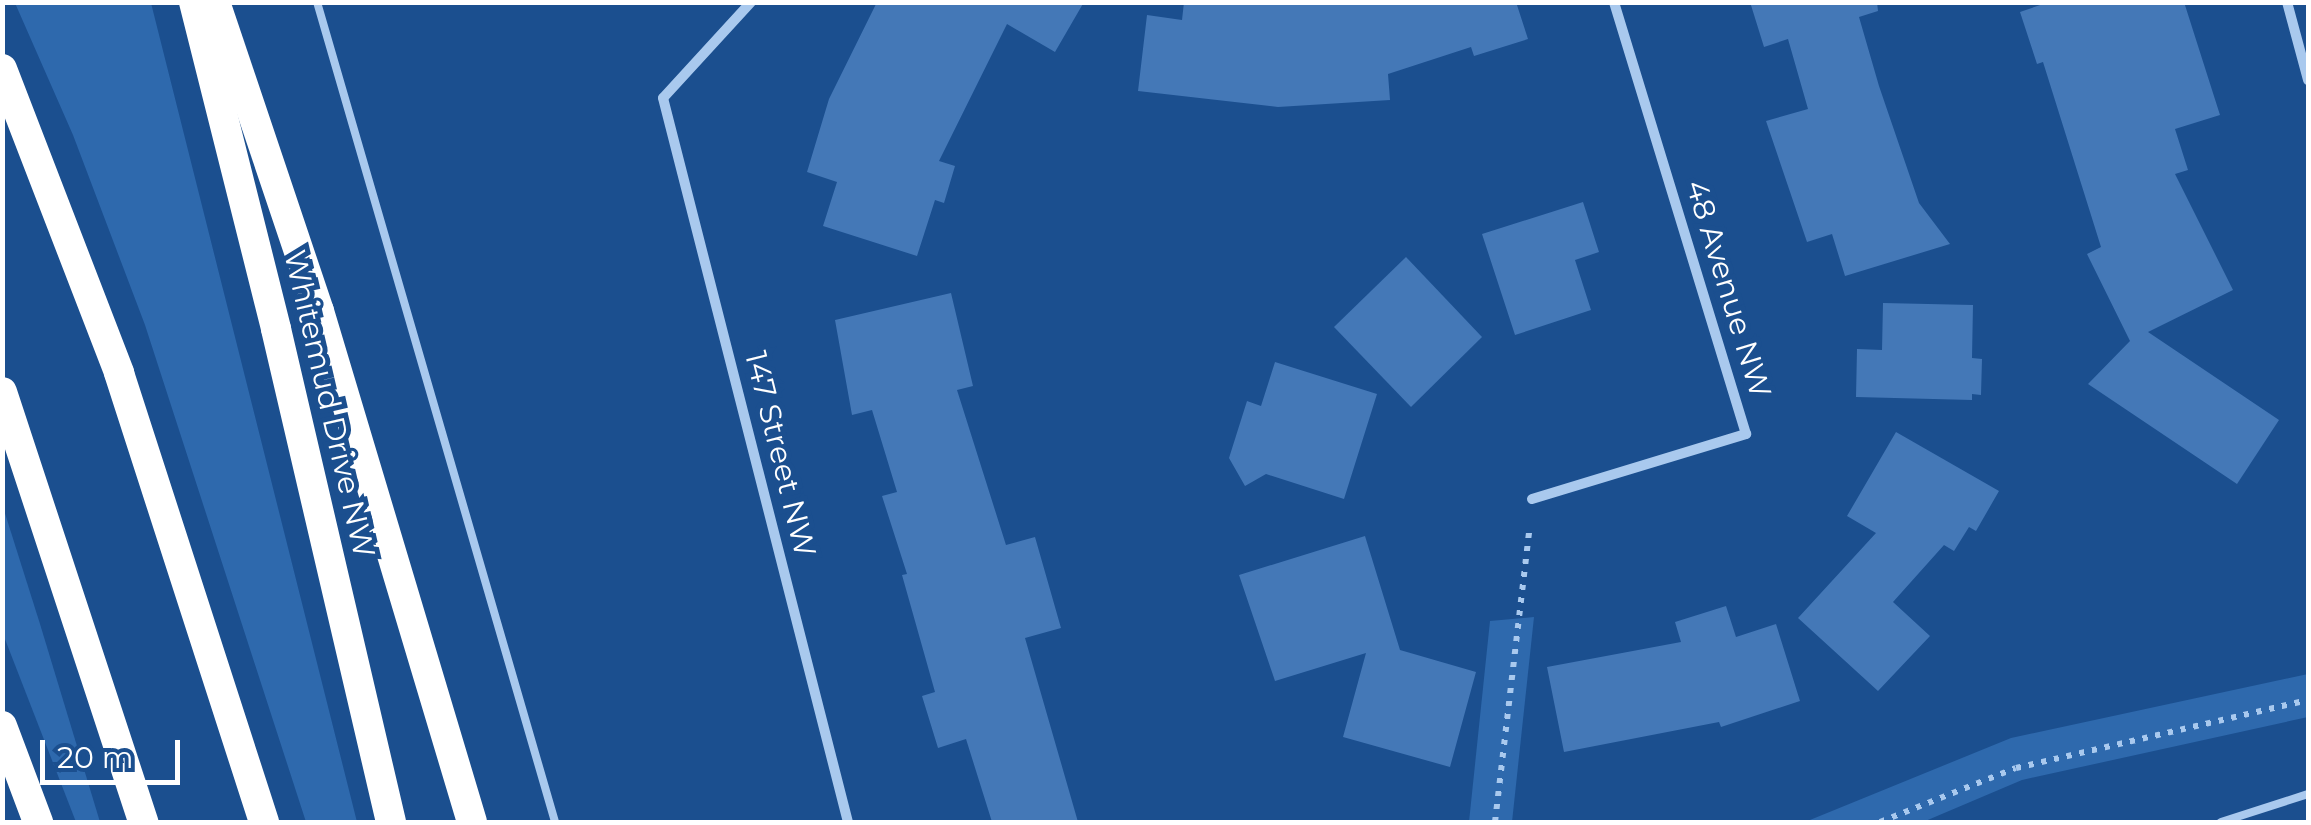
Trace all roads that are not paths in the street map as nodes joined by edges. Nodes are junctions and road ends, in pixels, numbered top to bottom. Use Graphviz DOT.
graph roads {
  1 [pos="194,2"];
  2 [pos="215,2"];
  3 [pos="317,2"];
  4 [pos="752,2"];
  5 [pos="1614,2"];
  6 [pos="2287,2"];
  7 [pos="2,69"];
  8 [pos="2308,80"];
  9 [pos="2,392"];
  10 [pos="1532,499"];
  11 [pos="2,726"];
  12 [pos="2308,794"];
  13 [pos="38,822"];
  14 [pos="143,822"];
  15 [pos="264,822"];
  16 [pos="391,822"];
  17 [pos="472,822"];
  18 [pos="555,822"];
  19 [pos="848,822"];
  20 [pos="2221,822"];
  1 -- 16 [label="highway, Whitemud Drive NW"];
  2 -- 17 [label="highway"];
  3 -- 18 [label="lane"];
  4 -- 19 [label="street, 147 Street NW"];
  5 -- 10 [label="street, 48 Avenue NW"];
  6 -- 8 [label="street"];
  7 -- 15 [label="highway"];
  9 -- 14 [label="highway"];
  11 -- 13 [label="highway"];
  12 -- 20 [label="lane"];
}
